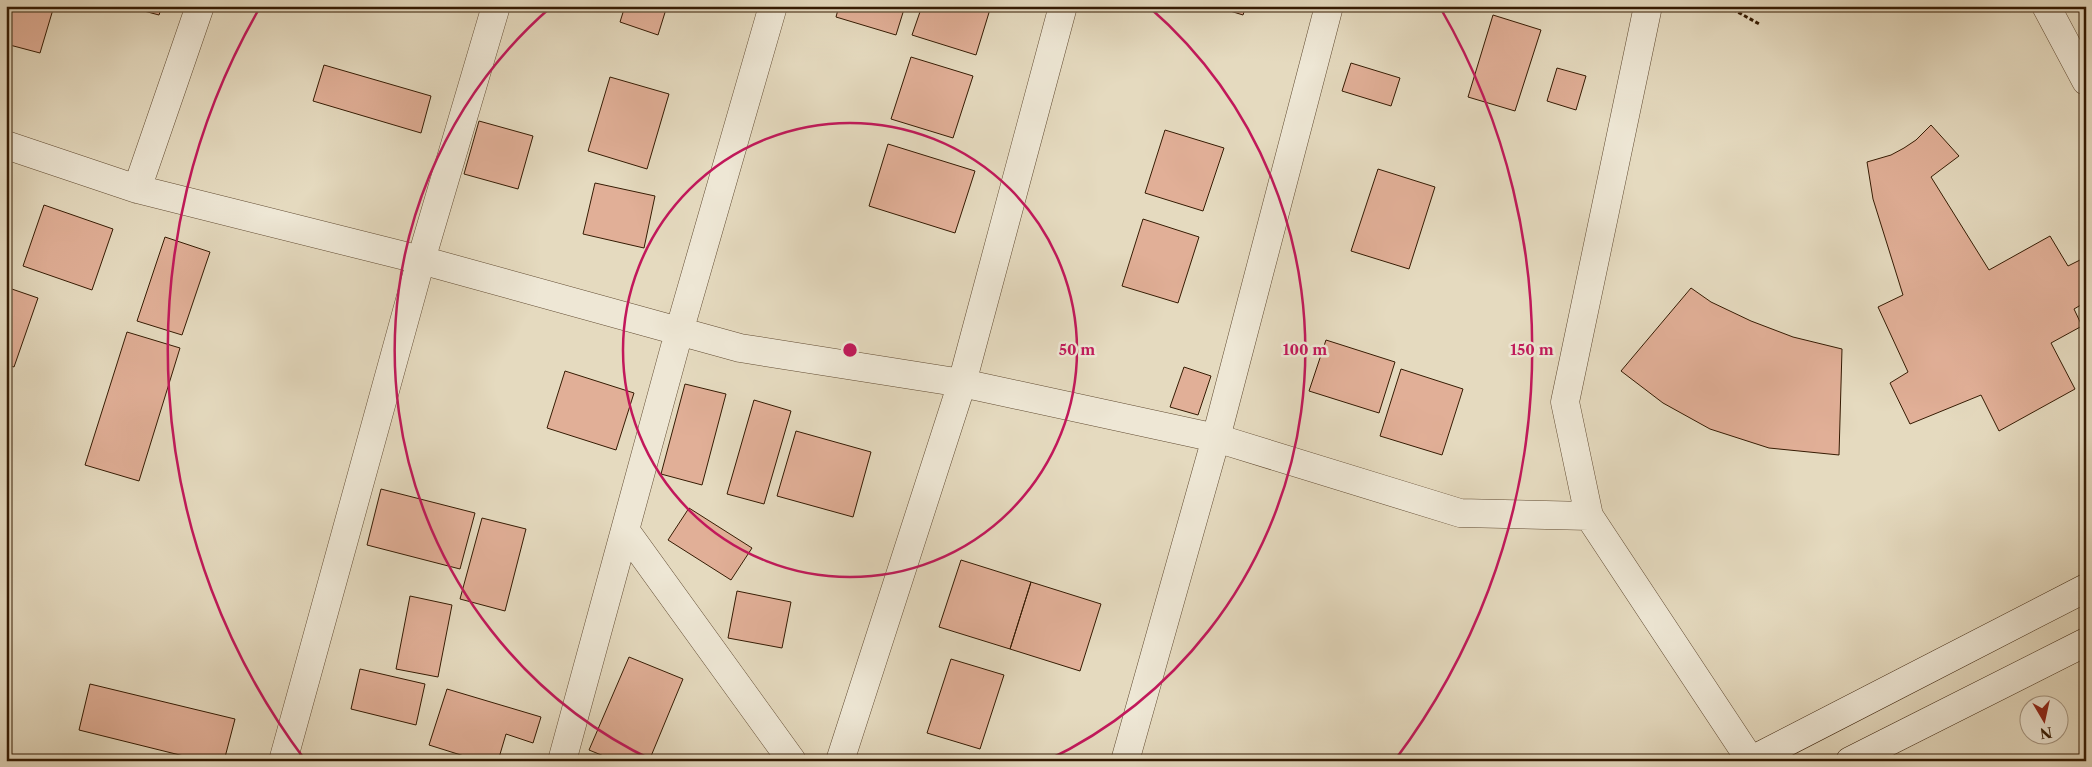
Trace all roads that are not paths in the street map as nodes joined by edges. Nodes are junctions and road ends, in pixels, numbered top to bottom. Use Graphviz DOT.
graph roads {
  1 [pos="200,6"];
  2 [pos="496,6"];
  3 [pos="773,6"];
  4 [pos="1063,6"];
  5 [pos="1329,6"];
  6 [pos="1648,6"];
  7 [pos="2046,6"];
  8 [pos="2086,81"];
  9 [pos="6,145"];
  10 [pos="136,189"];
  11 [pos="421,260"];
  12 [pos="679,332"];
  13 [pos="962,382"];
  14 [pos="1216,438"];
  15 [pos="1589,516"];
  16 [pos="625,530"];
  17 [pos="2086,588"];
  18 [pos="2086,642"];
  19 [pos="283,761"];
  20 [pos="562,761"];
  21 [pos="792,761"];
  22 [pos="840,761"];
  23 [pos="1125,761"];
  24 [pos="1750,761"];
  25 [pos="1850,761"];
  1 -- 10 [label="street"];
  2 -- 11 [label="street"];
  3 -- 12 [label="street"];
  4 -- 13 [label="street"];
  5 -- 14 [label="street"];
  6 -- 15 [label="street"];
  7 -- 8 [label="street"];
  9 -- 10 [label="street"];
  10 -- 11 [label="street"];
  11 -- 12 [label="street"];
  11 -- 19 [label="street"];
  12 -- 13 [label="street"];
  12 -- 16 [label="street"];
  13 -- 14 [label="street"];
  13 -- 22 [label="street"];
  14 -- 15 [label="street"];
  14 -- 23 [label="street"];
  15 -- 24 [label="street"];
  16 -- 20 [label="street"];
  16 -- 21 [label="street"];
  17 -- 24 [label="street"];
  18 -- 25 [label="street"];
}
